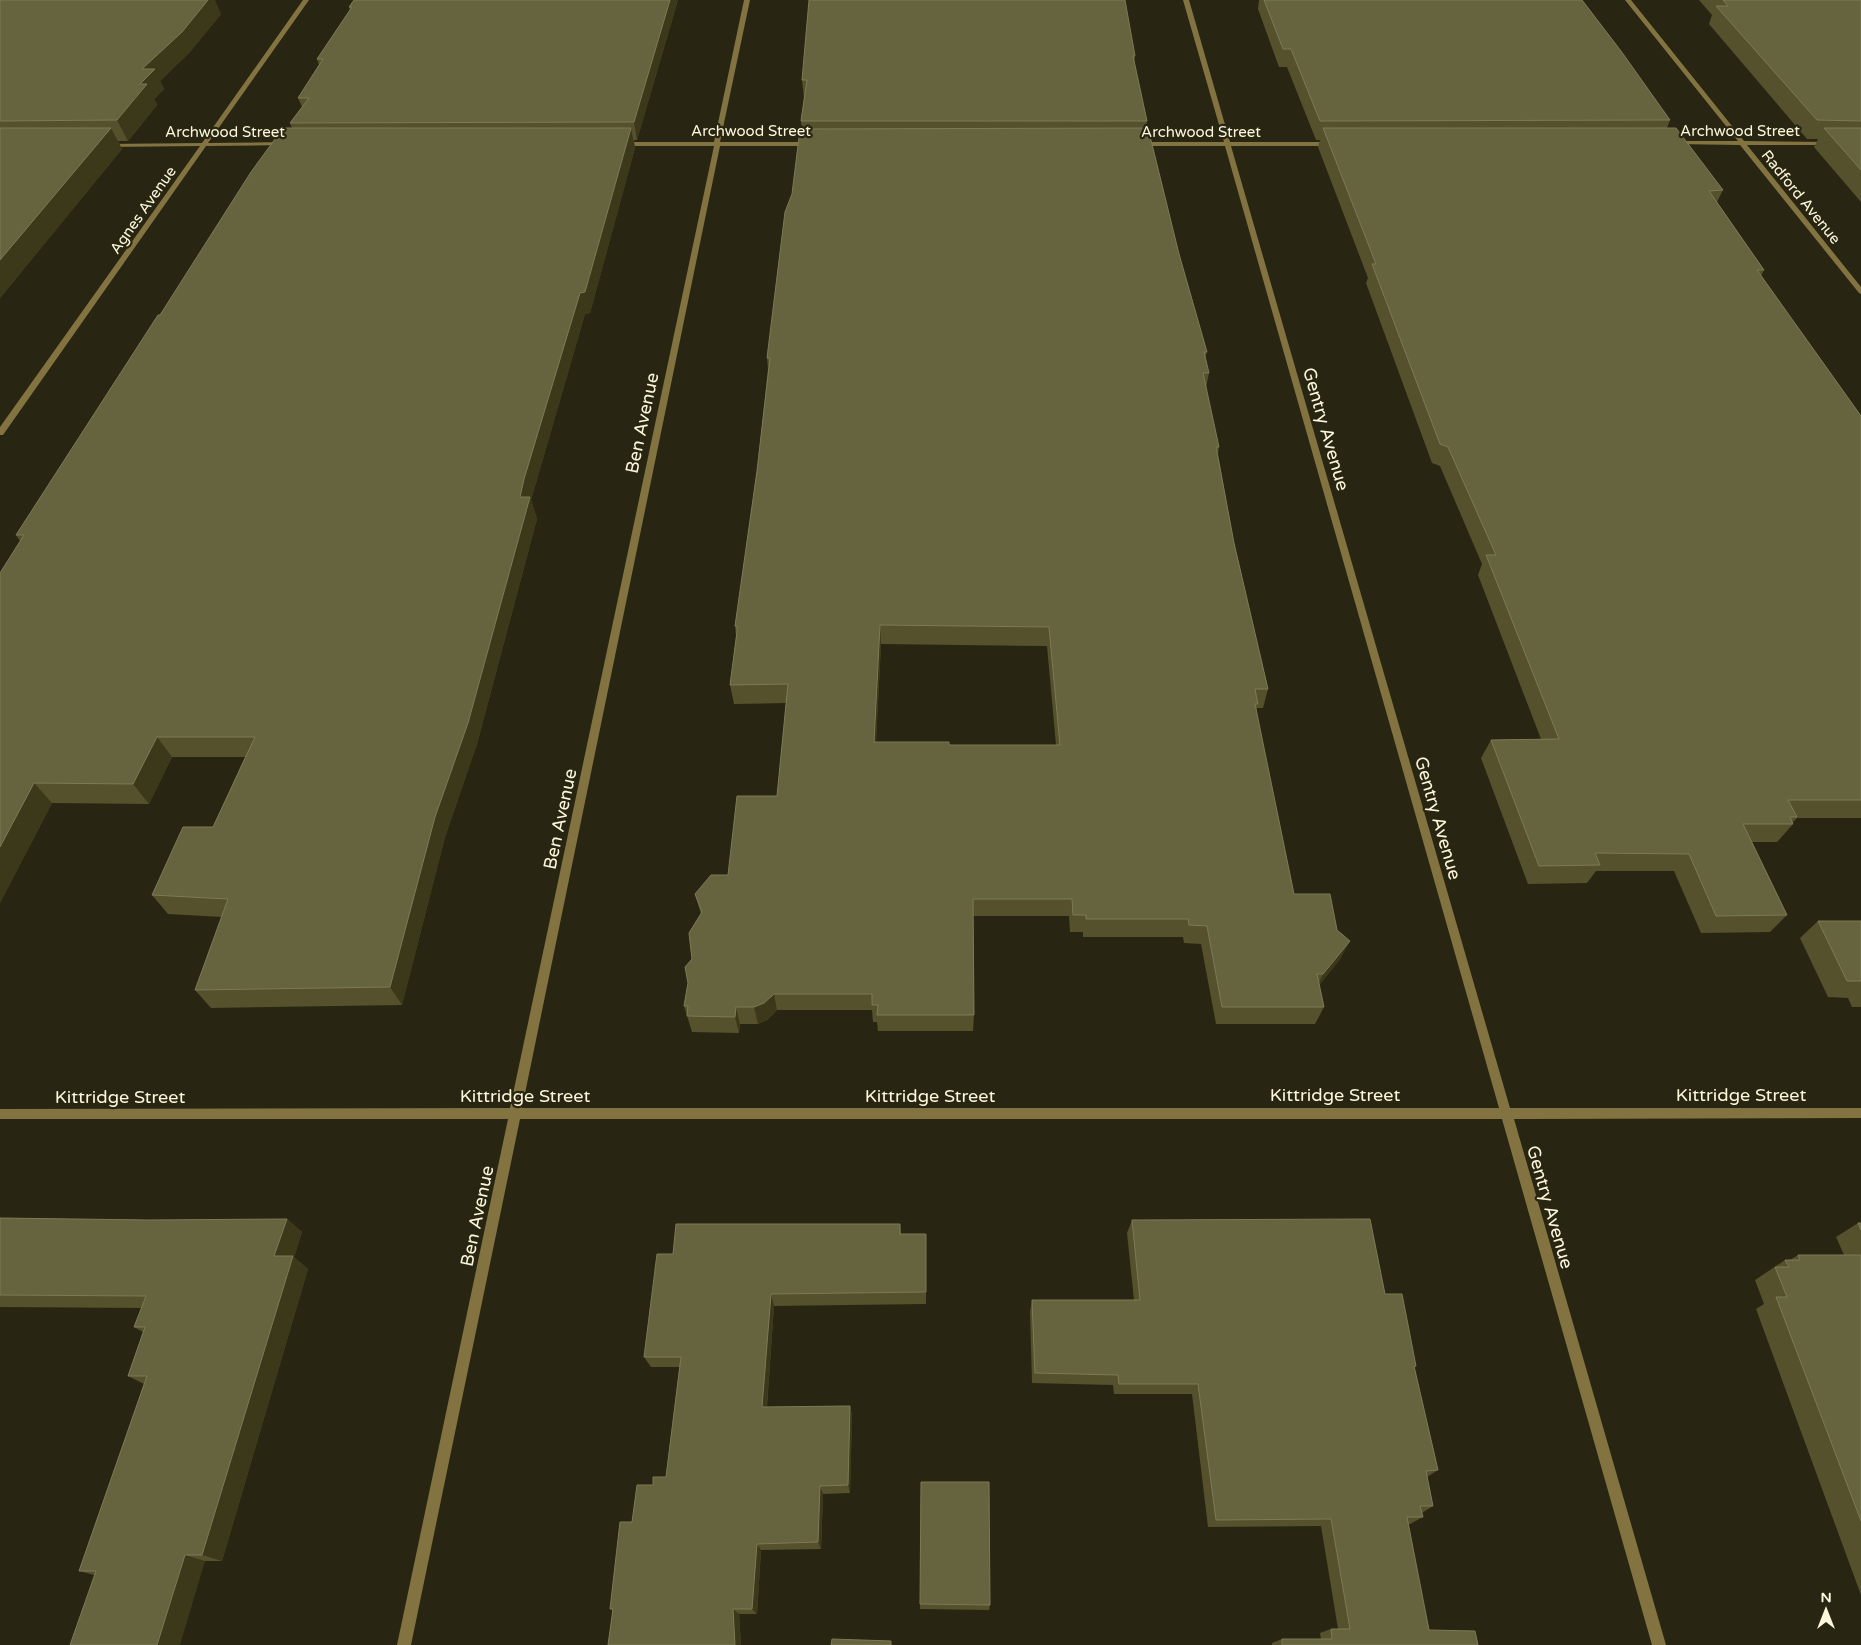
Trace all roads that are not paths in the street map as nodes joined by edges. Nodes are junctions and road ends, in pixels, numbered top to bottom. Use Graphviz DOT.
graph roads {
  1 [pos="306,0"];
  2 [pos="747,0"];
  3 [pos="1186,0"];
  4 [pos="1628,0"];
  5 [pos="1663,143"];
  6 [pos="1742,143"];
  7 [pos="1831,143"];
  8 [pos="293,144"];
  9 [pos="618,144"];
  10 [pos="717,144"];
  11 [pos="815,144"];
  12 [pos="1129,144"];
  13 [pos="1336,144"];
  14 [pos="97,145"];
  15 [pos="204,145"];
  16 [pos="1228,145"];
  17 [pos="1861,292"];
  18 [pos="0,433"];
  19 [pos="1506,1112"];
  20 [pos="1861,1113"];
  21 [pos="0,1114"];
  22 [pos="515,1114"];
  23 [pos="404,1645"];
  24 [pos="1659,1645"];
  1 -- 15 [label="street, Agnes Avenue"];
  2 -- 10 [label="street, Ben Avenue"];
  3 -- 16 [label="street, Gentry Avenue"];
  4 -- 6 [label="street, Radford Avenue"];
  5 -- 6 [label="street, Archwood Street"];
  6 -- 7 [label="street, Archwood Street"];
  6 -- 17 [label="street, Radford Avenue"];
  8 -- 15 [label="street, Archwood Street"];
  9 -- 10 [label="street, Archwood Street"];
  10 -- 11 [label="street, Archwood Street"];
  10 -- 22 [label="street, Ben Avenue"];
  12 -- 16 [label="street, Archwood Street"];
  13 -- 16 [label="street, Archwood Street"];
  14 -- 15 [label="street, Archwood Street"];
  15 -- 18 [label="street, Agnes Avenue"];
  16 -- 19 [label="street, Gentry Avenue"];
  19 -- 20 [label="street, Kittridge Street"];
  19 -- 22 [label="street, Kittridge Street"];
  19 -- 24 [label="street, Gentry Avenue"];
  21 -- 22 [label="street, Kittridge Street"];
  22 -- 23 [label="street, Ben Avenue"];
}
